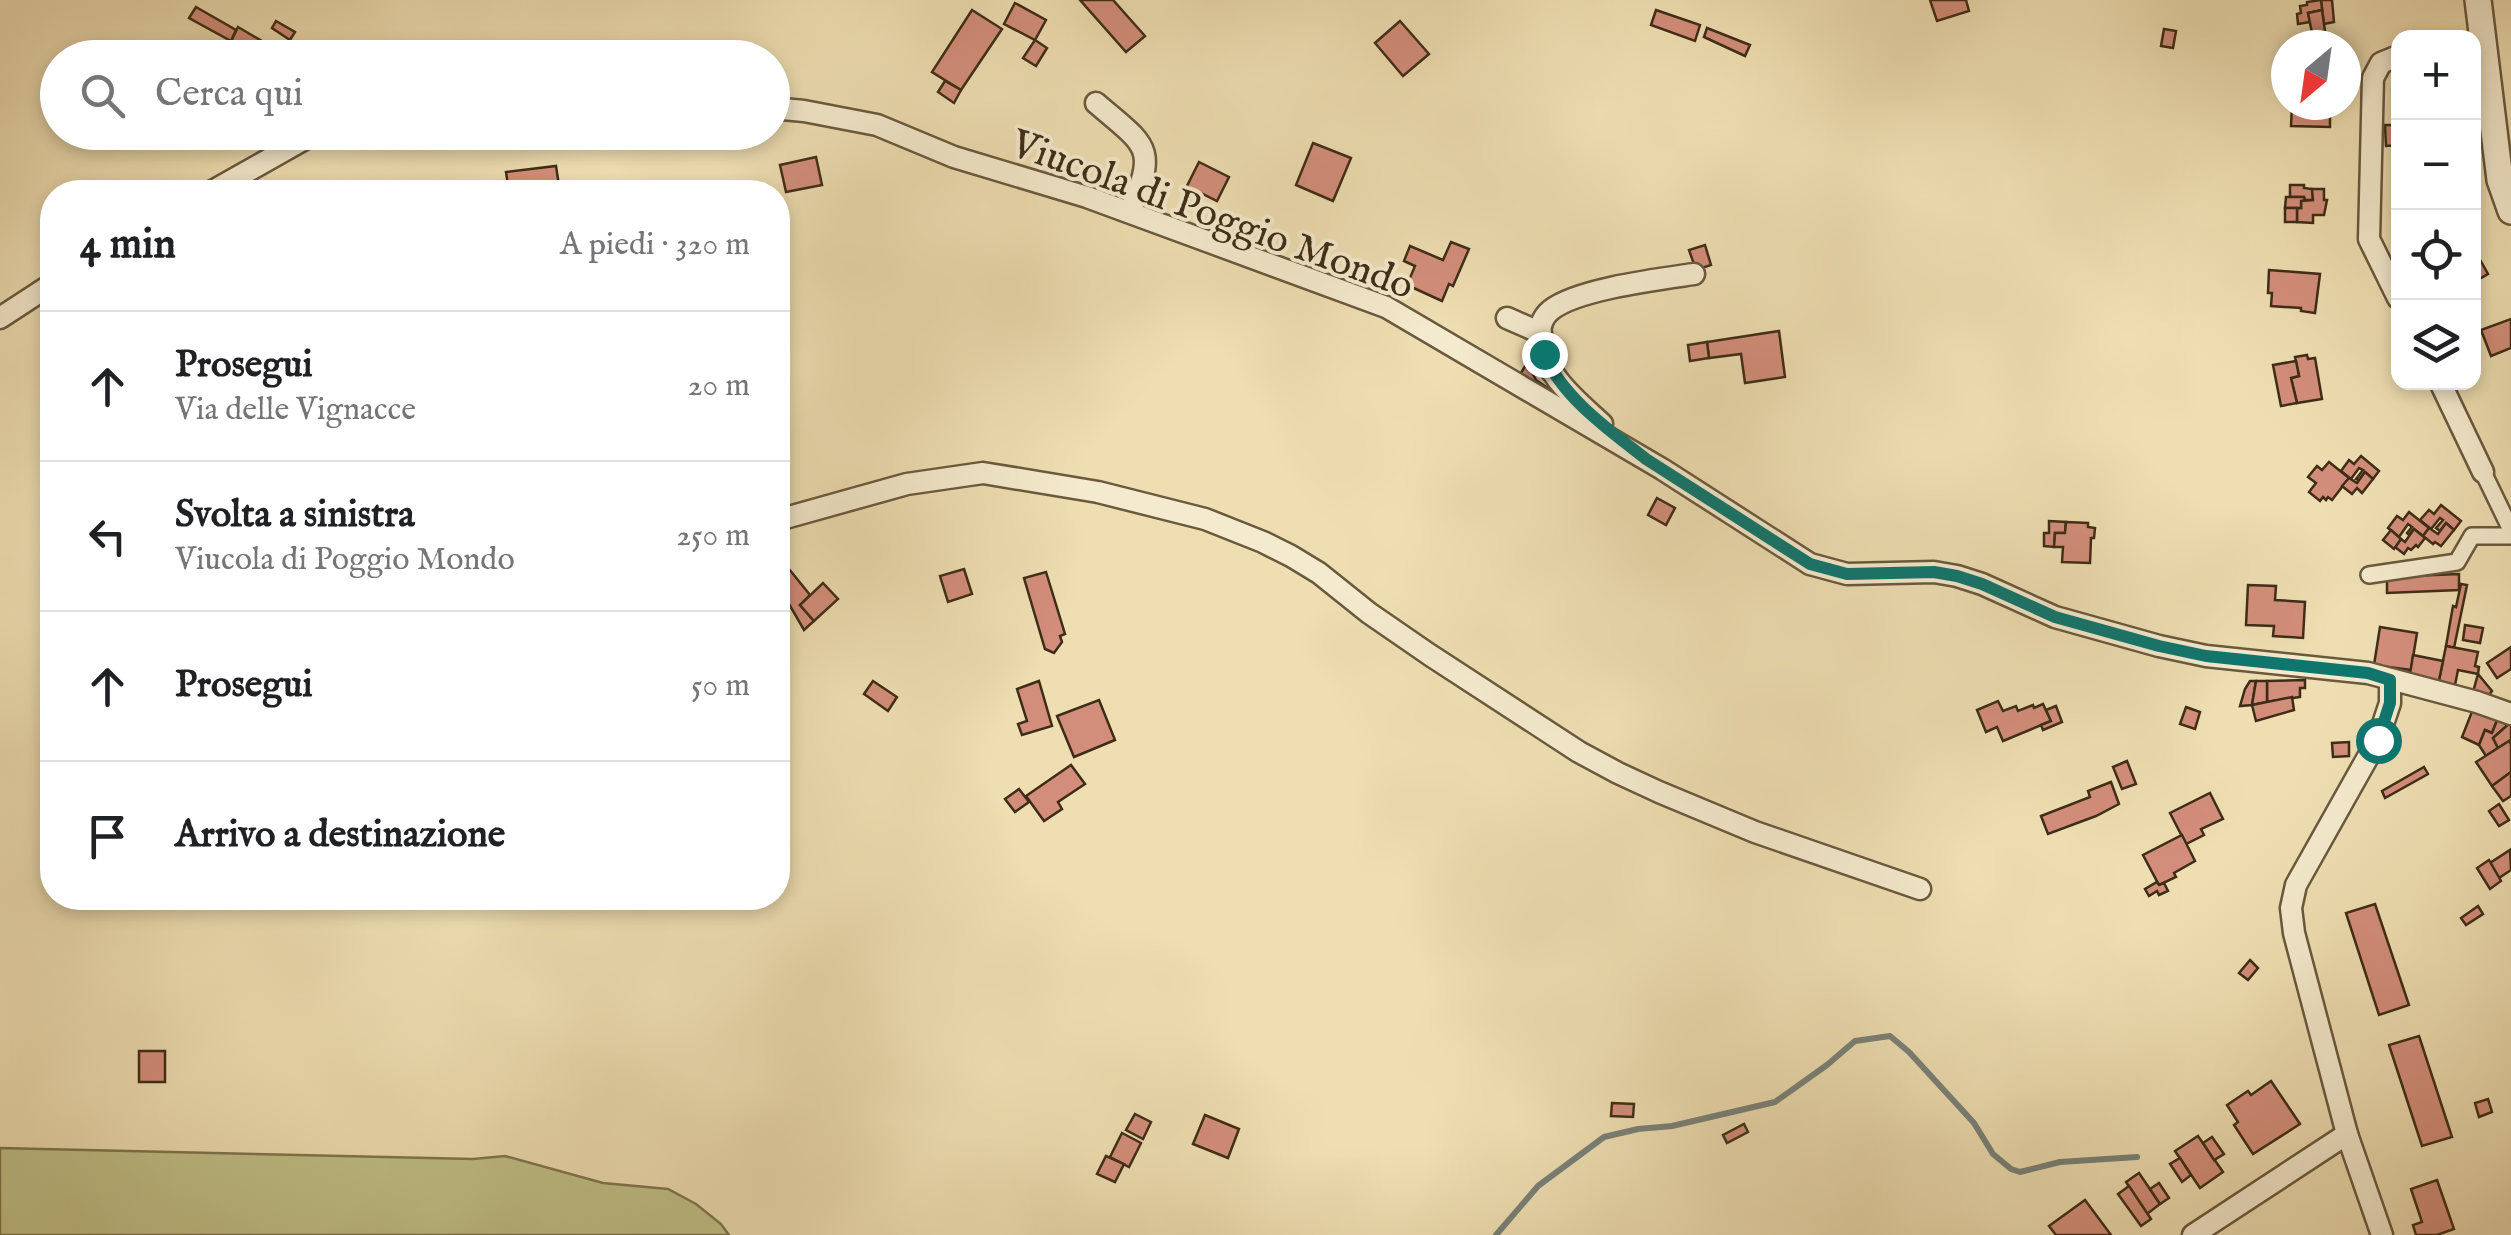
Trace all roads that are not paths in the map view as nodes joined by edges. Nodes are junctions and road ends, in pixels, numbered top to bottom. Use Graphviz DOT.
graph roads {
  1 [pos="2478,0"];
  2 [pos="2478,30"];
  3 [pos="2391,59"];
  4 [pos="2481,63"];
  5 [pos="1096,103"];
  6 [pos="790,109"];
  7 [pos="284,150"];
  8 [pos="232,180"];
  9 [pos="2511,211"];
  10 [pos="1128,212"];
  11 [pos="1694,274"];
  12 [pos="2391,283"];
  13 [pos="40,292"];
  14 [pos="0,318"];
  15 [pos="1507,318"];
  16 [pos="1541,333"];
  17 [pos="2444,390"];
  18 [pos="1646,459"];
  19 [pos="2483,472"];
  20 [pos="790,517"];
  21 [pos="2511,533"];
  22 [pos="2369,575"];
  23 [pos="2390,680"];
  24 [pos="2511,714"];
  25 [pos="1920,890"];
  26 [pos="2346,1134"];
  27 [pos="2193,1235"];
  28 [pos="2382,1235"];
  1 -- 2 [label="street"];
  3 -- 12 [label="street"];
  4 -- 9 [label="street"];
  5 -- 10 [label="street"];
  6 -- 10 [label="street, Viucola di Poggio Mondo"];
  7 -- 8 [label="street"];
  10 -- 18 [label="street, Viucola di Poggio Mondo"];
  11 -- 16 [label="street"];
  13 -- 14 [label="street"];
  15 -- 16 [label="street"];
  16 -- 18 [label="street"];
  17 -- 19 [label="street"];
  18 -- 23 [label="street, Viucola di Poggio Mondo"];
  19 -- 21 [label="street"];
  20 -- 25 [label="street"];
  21 -- 22 [label="street"];
  23 -- 24 [label="street, Viucola di Poggio Mondo"];
  23 -- 26 [label="street"];
  26 -- 27 [label="street"];
  26 -- 28 [label="street"];
}
